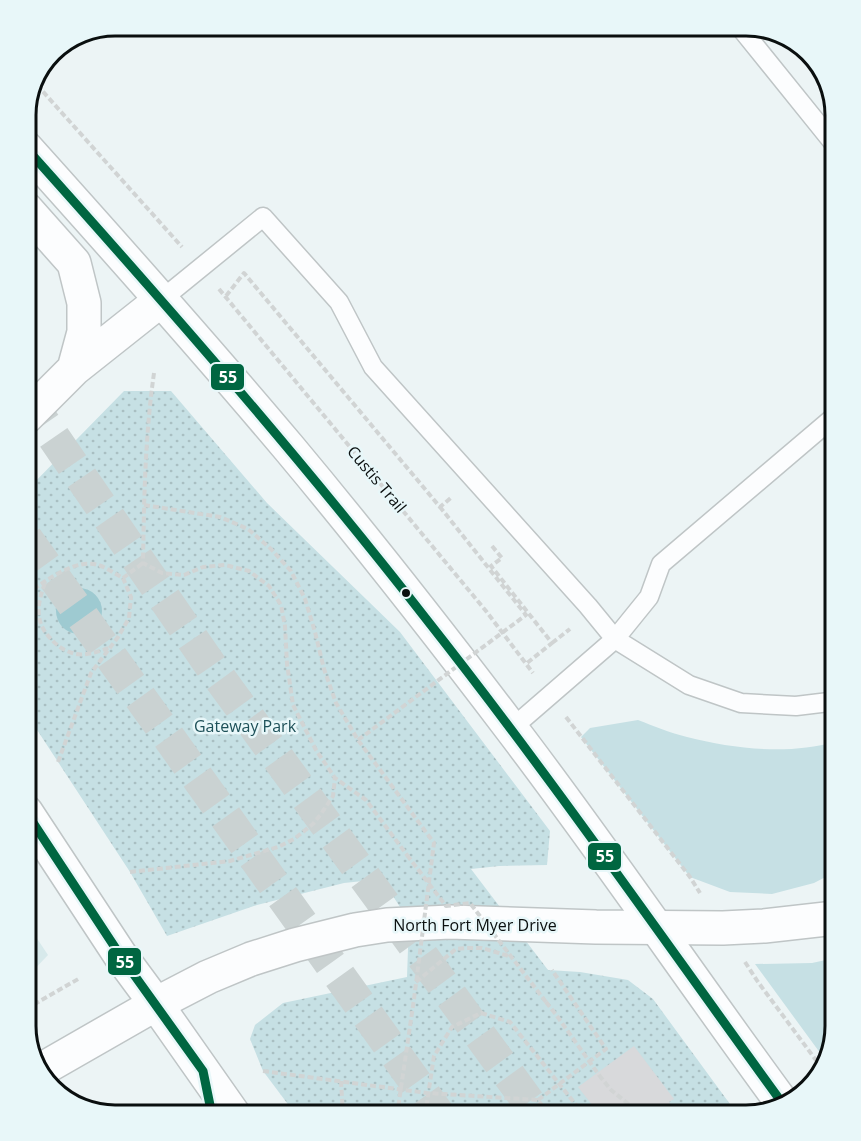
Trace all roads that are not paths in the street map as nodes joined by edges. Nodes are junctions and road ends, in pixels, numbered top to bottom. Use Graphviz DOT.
graph roads {
  1 [pos="747,36"];
  2 [pos="825,132"];
  3 [pos="36,159"];
  4 [pos="36,220"];
  5 [pos="161,300"];
  6 [pos="74,369"];
  7 [pos="36,407"];
  8 [pos="825,425"];
  9 [pos="615,639"];
  10 [pos="825,702"];
  11 [pos="511,729"];
  12 [pos="36,827"];
  13 [pos="825,919"];
  14 [pos="657,927"];
  15 [pos="156,1004"];
  16 [pos="47,1066"];
  17 [pos="203,1071"];
  18 [pos="779,1098"];
  19 [pos="210,1105"];
  20 [pos="227,1105"];
  1 -- 2 [label="lane"];
  3 -- 5 [label="main road"];
  4 -- 6 [label="main road"];
  5 -- 6 [label="main road"];
  5 -- 9 [label="lane"];
  5 -- 11 [label="main road"];
  6 -- 7 [label="main road"];
  8 -- 9 [label="lane"];
  9 -- 10 [label="lane"];
  9 -- 11 [label="lane"];
  11 -- 14 [label="main road"];
  12 -- 15 [label="main road"];
  13 -- 14 [label="main road, North Fort Myer Drive"];
  14 -- 15 [label="main road, North Fort Myer Drive"];
  14 -- 18 [label="main road"];
  15 -- 16 [label="main road, North Fort Myer Drive"];
  15 -- 17 [label="main road"];
  17 -- 19 [label="main road"];
  17 -- 20 [label="main road"];
}
